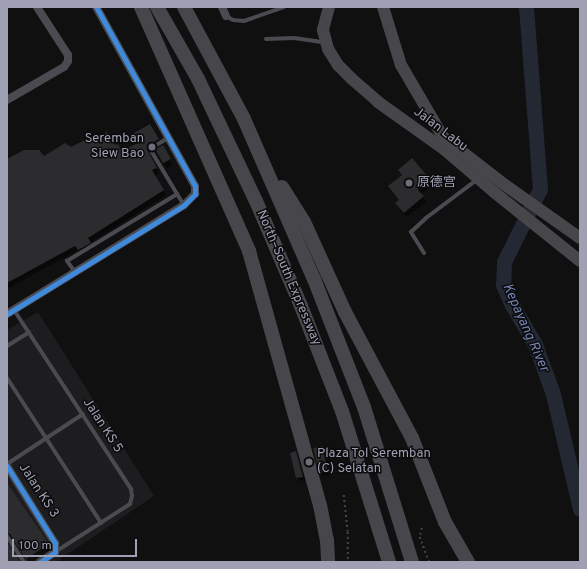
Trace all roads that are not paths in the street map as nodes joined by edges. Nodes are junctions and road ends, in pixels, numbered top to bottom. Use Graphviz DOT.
graph roads {
  1 [pos="37,7"];
  2 [pos="96,7"];
  3 [pos="141,7"];
  4 [pos="158,7"];
  5 [pos="184,7"];
  6 [pos="222,7"];
  7 [pos="284,7"];
  8 [pos="328,7"];
  9 [pos="383,7"];
  10 [pos="226,16"];
  11 [pos="266,39"];
  12 [pos="326,42"];
  13 [pos="7,100"];
  14 [pos="168,138"];
  15 [pos="259,151"];
  16 [pos="478,178"];
  17 [pos="177,194"];
  18 [pos="184,205"];
  19 [pos="580,238"];
  20 [pos="424,253"];
  21 [pos="578,258"];
  22 [pos="75,272"];
  23 [pos="11,312"];
  24 [pos="29,332"];
  25 [pos="7,346"];
  26 [pos="7,378"];
  27 [pos="83,414"];
  28 [pos="46,438"];
  29 [pos="7,465"];
  30 [pos="100,523"];
  31 [pos="7,536"];
  32 [pos="55,552"];
  33 [pos="24,562"];
  34 [pos="40,562"];
  35 [pos="328,562"];
  36 [pos="389,562"];
  37 [pos="412,562"];
  38 [pos="468,562"];
  1 -- 13 [label="street"];
  2 -- 14 [label="street"];
  3 -- 35 [label="highway"];
  4 -- 36 [label="highway, North–South Expressway"];
  5 -- 15 [label="highway, North–South Expressway"];
  6 -- 10 [label="street"];
  7 -- 10 [label="lane"];
  8 -- 12 [label="main road, Jalan Labu"];
  9 -- 19 [label="main road, Jalan Labu"];
  11 -- 12 [label="lane"];
  12 -- 16 [label="main road, Jalan Labu"];
  14 -- 17 [label="lane"];
  14 -- 18 [label="street"];
  15 -- 37 [label="highway, North–South Expressway"];
  15 -- 38 [label="highway"];
  16 -- 20 [label="lane"];
  16 -- 21 [label="main road, Jalan Labu"];
  17 -- 18 [label="lane"];
  17 -- 22 [label="lane"];
  18 -- 22 [label="street"];
  22 -- 23 [label="street"];
  23 -- 24 [label="lane, Jalan KS 5"];
  24 -- 25 [label="lane"];
  24 -- 27 [label="lane, Jalan KS 5"];
  26 -- 28 [label="lane"];
  27 -- 28 [label="lane"];
  27 -- 30 [label="lane, Jalan KS 5"];
  28 -- 29 [label="lane"];
  28 -- 30 [label="lane"];
  29 -- 32 [label="street, Jalan KS 3"];
  30 -- 32 [label="lane"];
  31 -- 33 [label="lane"];
  32 -- 34 [label="street"];
}
